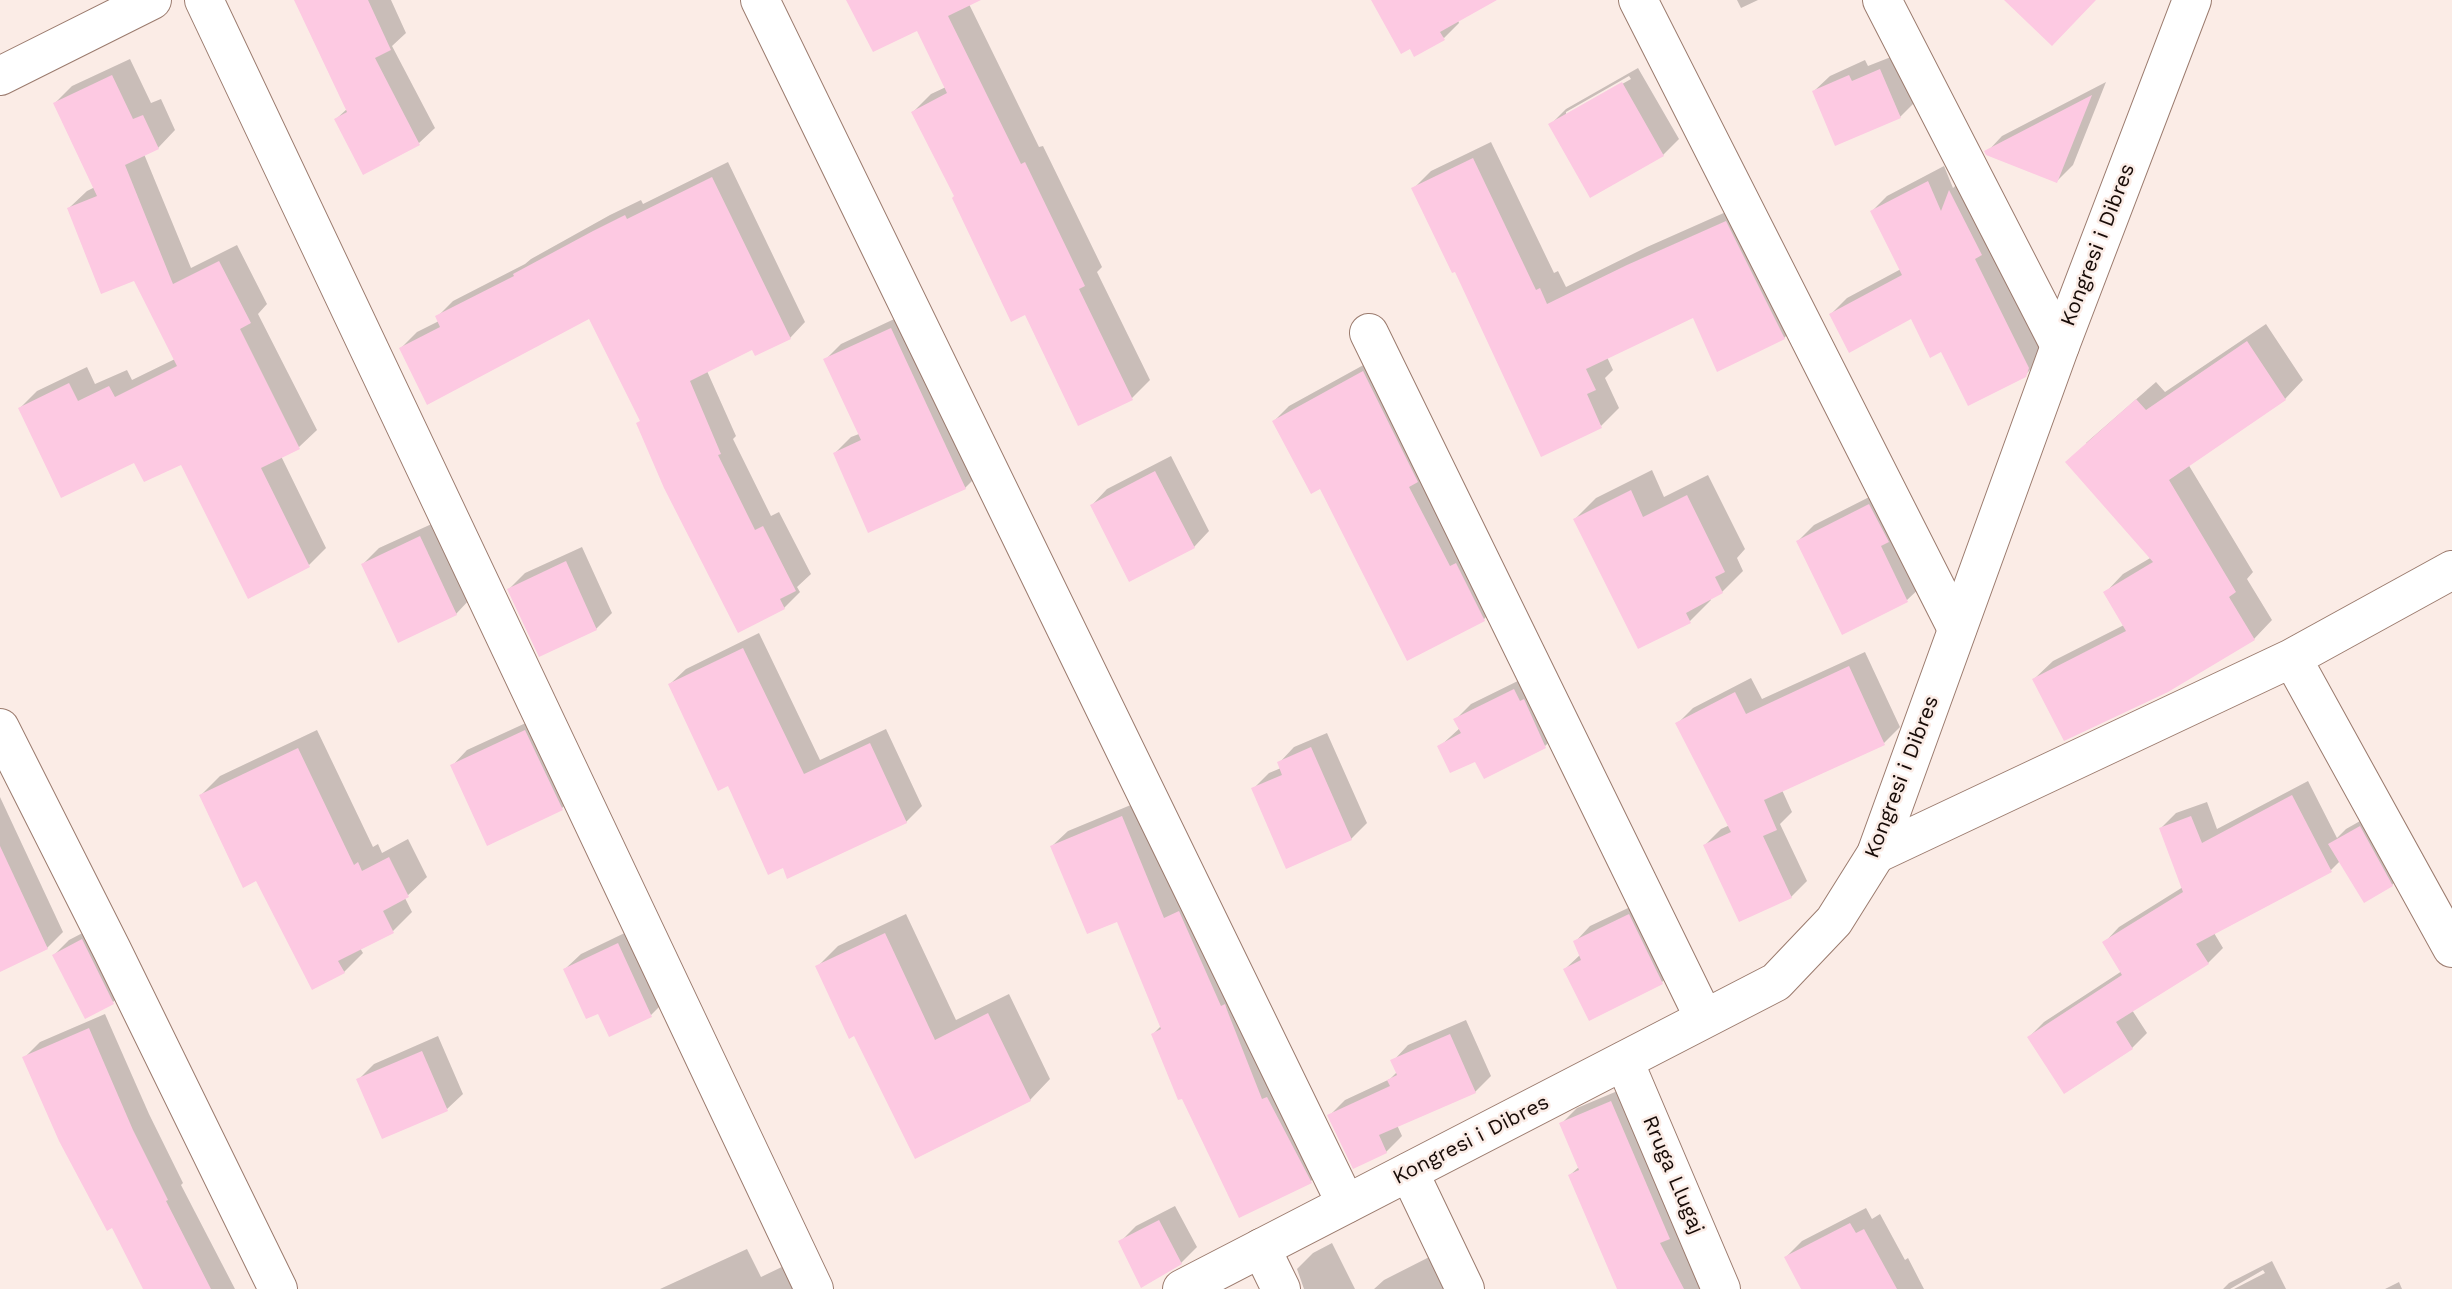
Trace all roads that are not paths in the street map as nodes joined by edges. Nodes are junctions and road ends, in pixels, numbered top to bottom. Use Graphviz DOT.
graph roads {
  1 [pos="152,0"];
  2 [pos="204,0"];
  3 [pos="760,0"];
  4 [pos="1638,0"];
  5 [pos="1882,0"];
  6 [pos="2192,0"];
  7 [pos="0,76"];
  8 [pos="1368,333"];
  9 [pos="2060,346"];
  10 [pos="2452,570"];
  11 [pos="1958,629"];
  12 [pos="2292,658"];
  13 [pos="0,728"];
  14 [pos="1876,854"];
  15 [pos="2452,948"];
  16 [pos="1704,1018"];
  17 [pos="1624,1061"];
  18 [pos="1409,1172"];
  19 [pos="1346,1204"];
  20 [pos="1261,1248"];
  21 [pos="278,1289"];
  22 [pos="814,1289"];
  23 [pos="1182,1289"];
  24 [pos="1281,1289"];
  25 [pos="1465,1289"];
  26 [pos="1721,1289"];
  1 -- 7 [label="street"];
  2 -- 22 [label="street"];
  3 -- 19 [label="street"];
  4 -- 11 [label="street"];
  5 -- 9 [label="street"];
  6 -- 9 [label="street, Kongresi i Dibres"];
  8 -- 16 [label="street"];
  9 -- 11 [label="street, Kongresi i Dibres"];
  10 -- 12 [label="street"];
  11 -- 14 [label="street, Kongresi i Dibres"];
  12 -- 14 [label="street"];
  12 -- 15 [label="street"];
  13 -- 21 [label="street"];
  14 -- 16 [label="street, Kongresi i Dibres"];
  16 -- 17 [label="street, Kongresi i Dibres"];
  17 -- 18 [label="street, Kongresi i Dibres"];
  17 -- 26 [label="street, Rruga Llugaj"];
  18 -- 19 [label="street, Kongresi i Dibres"];
  18 -- 25 [label="street"];
  19 -- 20 [label="street, Kongresi i Dibres"];
  20 -- 23 [label="street, Kongresi i Dibres"];
  20 -- 24 [label="street"];
}
